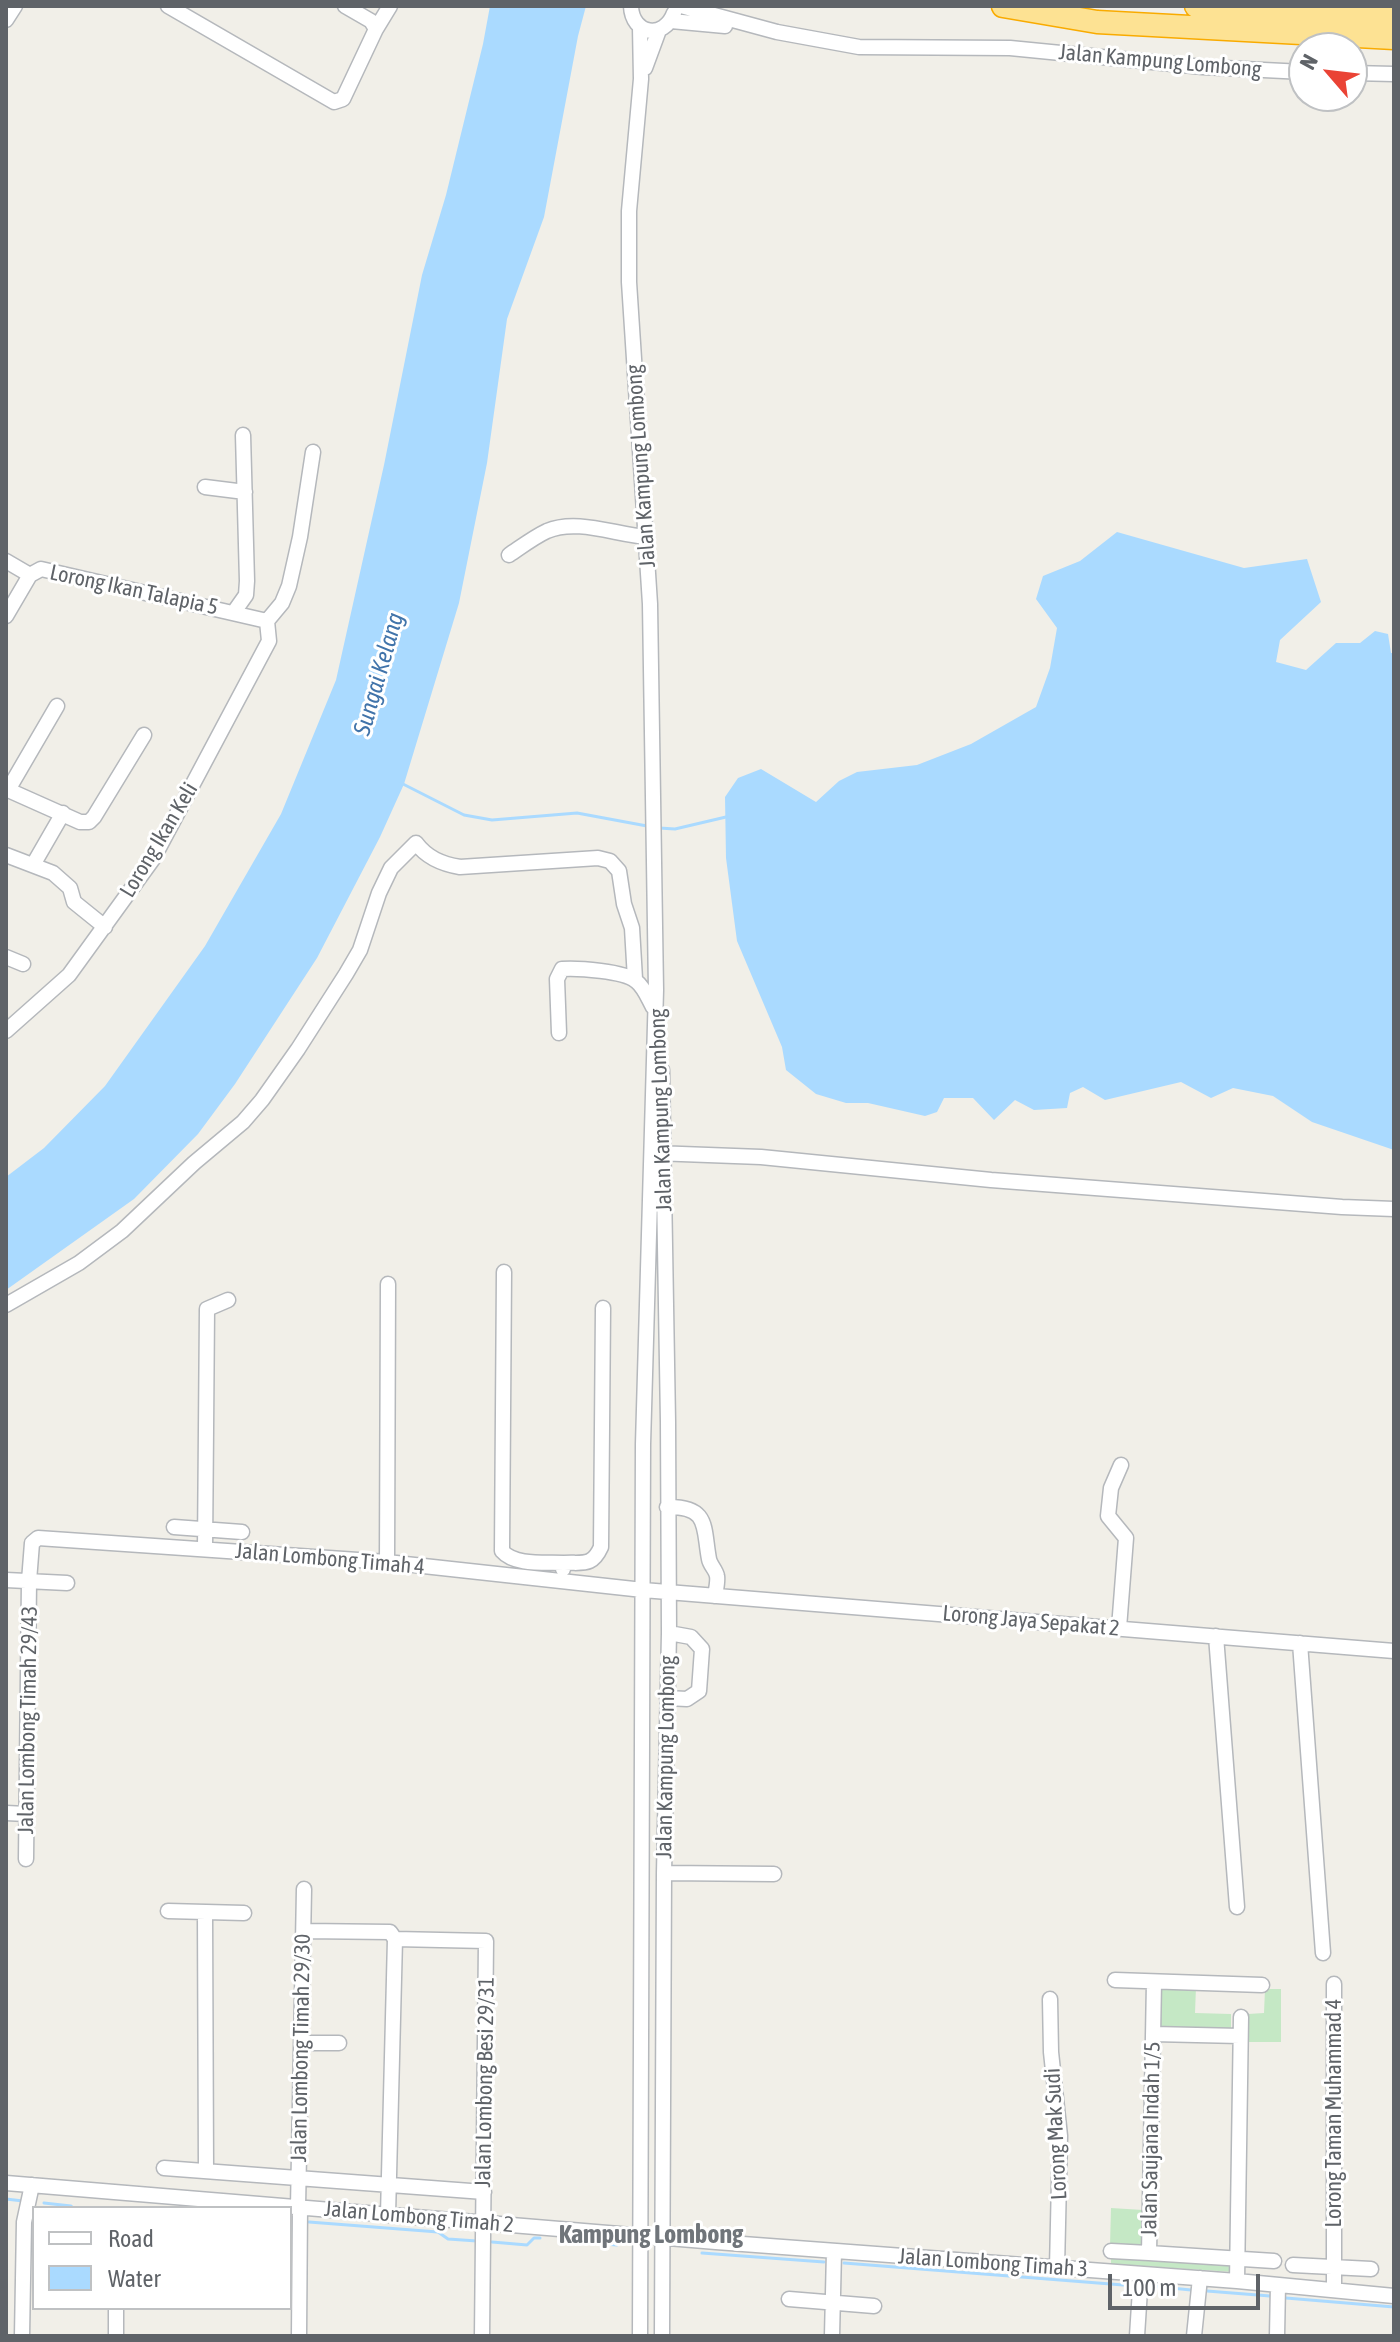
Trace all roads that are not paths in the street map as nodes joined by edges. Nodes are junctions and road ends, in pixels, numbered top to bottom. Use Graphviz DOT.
graph roads {
  1 [pos="15,6"];
  2 [pos="168,6"];
  3 [pos="345,6"];
  4 [pos="390,6"];
  5 [pos="631,6"];
  6 [pos="681,6"];
  7 [pos="1003,6"];
  8 [pos="1196,6"];
  9 [pos="1394,18"];
  10 [pos="668,19"];
  11 [pos="6,20"];
  12 [pos="640,27"];
  13 [pos="376,29"];
  14 [pos="777,32"];
  15 [pos="1394,38"];
  16 [pos="1288,71"];
  17 [pos="1368,73"];
  18 [pos="1394,74"];
  19 [pos="641,79"];
  20 [pos="243,435"];
  21 [pos="313,452"];
  22 [pos="205,487"];
  23 [pos="245,492"];
  24 [pos="647,537"];
  25 [pos="509,555"];
  26 [pos="6,561"];
  27 [pos="30,575"];
  28 [pos="234,612"];
  29 [pos="6,616"];
  30 [pos="267,621"];
  31 [pos="57,706"];
  32 [pos="144,735"];
  33 [pos="7,790"];
  34 [pos="63,813"];
  35 [pos="6,855"];
  36 [pos="33,865"];
  37 [pos="105,927"];
  38 [pos="6,957"];
  39 [pos="23,964"];
  40 [pos="635,979"];
  41 [pos="656,990"];
  42 [pos="654,1011"];
  43 [pos="6,1031"];
  44 [pos="559,1033"];
  45 [pos="657,1154"];
  46 [pos="1394,1209"];
  47 [pos="504,1272"];
  48 [pos="388,1284"];
  49 [pos="228,1300"];
  50 [pos="6,1305"];
  51 [pos="603,1308"];
  52 [pos="1121,1465"];
  53 [pos="667,1507"];
  54 [pos="174,1527"];
  55 [pos="205,1529"];
  56 [pos="242,1532"];
  57 [pos="205,1549"];
  58 [pos="387,1562"];
  59 [pos="564,1563"];
  60 [pos="6,1580"];
  61 [pos="29,1581"];
  62 [pos="562,1582"];
  63 [pos="67,1583"];
  64 [pos="643,1590"];
  65 [pos="667,1592"];
  66 [pos="715,1596"];
  67 [pos="1119,1628"];
  68 [pos="669,1633"];
  69 [pos="1216,1636"];
  70 [pos="1300,1643"];
  71 [pos="1394,1651"];
  72 [pos="667,1698"];
  73 [pos="6,1813"];
  74 [pos="26,1814"];
  75 [pos="26,1859"];
  76 [pos="664,1873"];
  77 [pos="774,1874"];
  78 [pos="304,1889"];
  79 [pos="1237,1907"];
  80 [pos="168,1911"];
  81 [pos="205,1913"];
  82 [pos="244,1913"];
  83 [pos="304,1931"];
  84 [pos="395,1939"];
  85 [pos="1323,1953"];
  86 [pos="1115,1980"];
  87 [pos="1154,1982"];
  88 [pos="1334,1984"];
  89 [pos="1262,1985"];
  90 [pos="1050,1999"];
  91 [pos="1241,2017"];
  92 [pos="1153,2034"];
  93 [pos="1240,2036"];
  94 [pos="301,2043"];
  95 [pos="339,2043"];
  96 [pos="164,2168"];
  97 [pos="206,2171"];
  98 [pos="299,2178"];
  99 [pos="6,2183"];
  100 [pos="391,2184"];
  101 [pos="32,2185"];
  102 [pos="117,2192"];
  103 [pos="484,2192"];
  104 [pos="117,2206"];
  105 [pos="287,2206"];
  106 [pos="292,2206"];
  107 [pos="299,2207"];
  108 [pos="388,2215"];
  109 [pos="482,2223"];
  110 [pos="640,2236"];
  111 [pos="663,2238"];
  112 [pos="834,2251"];
  113 [pos="1111,2251"];
  114 [pos="1149,2253"];
  115 [pos="1238,2259"];
  116 [pos="1274,2261"];
  117 [pos="1293,2265"];
  118 [pos="1334,2267"];
  119 [pos="1057,2268"];
  120 [pos="1371,2269"];
  121 [pos="1141,2274"];
  122 [pos="1200,2278"];
  123 [pos="1237,2281"];
  124 [pos="1278,2285"];
  125 [pos="1334,2289"];
  126 [pos="1394,2296"];
  127 [pos="789,2299"];
  128 [pos="833,2303"];
  129 [pos="874,2306"];
  130 [pos="116,2310"];
  131 [pos="22,2336"];
  132 [pos="116,2336"];
  133 [pos="299,2336"];
  134 [pos="482,2336"];
  135 [pos="640,2336"];
  136 [pos="662,2336"];
  137 [pos="832,2336"];
  138 [pos="1137,2336"];
  139 [pos="1194,2336"];
  140 [pos="1277,2336"];
  1 -- 11 [label="street"];
  2 -- 13 [label="street"];
  3 -- 13 [label="street"];
  4 -- 13 [label="street"];
  5 -- 12 [label="street"];
  6 -- 14 [label="street"];
  7 -- 15 [label="highway"];
  8 -- 9 [label="highway"];
  10 -- 12 [label="street"];
  10 -- 14 [label="street"];
  10 -- 19 [label="street"];
  12 -- 19 [label="street"];
  14 -- 16 [label="street, Jalan Kampung Lombong"];
  17 -- 18 [label="street"];
  19 -- 24 [label="street, Jalan Kampung Lombong"];
  20 -- 23 [label="street"];
  21 -- 30 [label="street"];
  22 -- 23 [label="street"];
  23 -- 28 [label="street"];
  24 -- 25 [label="street"];
  24 -- 41 [label="street, Jalan Kampung Lombong"];
  26 -- 27 [label="street, Lorong Ikan Talapia 5"];
  27 -- 28 [label="street, Lorong Ikan Talapia 5"];
  27 -- 29 [label="street"];
  28 -- 30 [label="street, Lorong Ikan Talapia 5"];
  30 -- 37 [label="street, Lorong Ikan Keli"];
  31 -- 33 [label="street"];
  32 -- 34 [label="street"];
  33 -- 34 [label="street"];
  34 -- 36 [label="street"];
  35 -- 36 [label="street"];
  36 -- 37 [label="street"];
  37 -- 43 [label="street, Lorong Ikan Keli"];
  38 -- 39 [label="street"];
  40 -- 42 [label="street"];
  40 -- 44 [label="street"];
  40 -- 50 [label="street"];
  41 -- 42 [label="street, Jalan Kampung Lombong"];
  41 -- 45 [label="street, Jalan Kampung Lombong"];
  42 -- 45 [label="street, Jalan Kampung Lombong"];
  45 -- 46 [label="street"];
  45 -- 53 [label="street, Jalan Kampung Lombong"];
  45 -- 64 [label="street, Jalan Kampung Lombong"];
  47 -- 59 [label="street"];
  48 -- 58 [label="street"];
  49 -- 55 [label="street"];
  51 -- 59 [label="street"];
  52 -- 67 [label="street"];
  53 -- 65 [label="street, Jalan Kampung Lombong"];
  53 -- 66 [label="street"];
  54 -- 55 [label="street"];
  55 -- 56 [label="street"];
  55 -- 57 [label="street"];
  57 -- 58 [label="street, Jalan Lombong Timah 4"];
  57 -- 61 [label="street, Jalan Lombong Timah 4"];
  58 -- 62 [label="street, Jalan Lombong Timah 4"];
  59 -- 62 [label="street"];
  60 -- 61 [label="street"];
  61 -- 63 [label="street"];
  61 -- 74 [label="street, Jalan Lombong Timah 29/43"];
  62 -- 64 [label="street, Jalan Lombong Timah 4"];
  64 -- 65 [label="street, Jalan Lombong Timah 4"];
  64 -- 110 [label="street, Jalan Kampung Lombong"];
  65 -- 66 [label="street, Lorong Jaya Sepakat 2"];
  65 -- 68 [label="street, Jalan Kampung Lombong"];
  66 -- 67 [label="street, Lorong Jaya Sepakat 2"];
  67 -- 69 [label="street, Lorong Jaya Sepakat 2"];
  68 -- 72 [label="street, Jalan Kampung Lombong"];
  68 -- 72 [label="street"];
  69 -- 70 [label="street, Lorong Jaya Sepakat 2"];
  69 -- 79 [label="street"];
  70 -- 71 [label="street, Lorong Jaya Sepakat 2"];
  70 -- 85 [label="street"];
  72 -- 76 [label="street, Jalan Kampung Lombong"];
  73 -- 74 [label="street"];
  74 -- 75 [label="street, Jalan Lombong Timah 29/43"];
  76 -- 77 [label="street"];
  76 -- 111 [label="street, Jalan Kampung Lombong"];
  78 -- 83 [label="street, Jalan Lombong Timah 29/30"];
  80 -- 81 [label="street"];
  81 -- 82 [label="street"];
  81 -- 97 [label="street"];
  83 -- 84 [label="street"];
  83 -- 94 [label="street, Jalan Lombong Timah 29/30"];
  84 -- 100 [label="street"];
  84 -- 103 [label="street, Jalan Lombong Besi 29/31"];
  86 -- 87 [label="street"];
  87 -- 89 [label="street"];
  87 -- 92 [label="street, Jalan Saujana Indah 1/5"];
  88 -- 118 [label="street, Lorong Taman Muhammad 4"];
  90 -- 119 [label="street, Lorong Mak Sudi"];
  91 -- 93 [label="street"];
  92 -- 93 [label="street"];
  92 -- 114 [label="street, Jalan Saujana Indah 1/5"];
  93 -- 115 [label="street"];
  94 -- 95 [label="street"];
  94 -- 98 [label="street, Jalan Lombong Timah 29/30"];
  96 -- 97 [label="street"];
  97 -- 98 [label="street"];
  98 -- 100 [label="street"];
  98 -- 107 [label="street, Jalan Lombong Timah 29/30"];
  99 -- 101 [label="street, Jalan Lombong Timah 2"];
  100 -- 103 [label="street"];
  100 -- 108 [label="street"];
  101 -- 102 [label="street, Jalan Lombong Timah 2"];
  101 -- 131 [label="street"];
  102 -- 104 [label="street"];
  102 -- 105 [label="street, Jalan Lombong Timah 2"];
  103 -- 109 [label="street, Jalan Lombong Besi 29/31"];
  106 -- 107 [label="street, Jalan Lombong Timah 2"];
  107 -- 108 [label="street, Jalan Lombong Timah 2"];
  107 -- 133 [label="street, Jalan Lombong Timah 29/30"];
  108 -- 109 [label="street, Jalan Lombong Timah 2"];
  109 -- 110 [label="street, Jalan Lombong Timah 2"];
  109 -- 134 [label="street, Jalan Lombong Besi 29/31"];
  110 -- 111 [label="street, Jalan Lombong Timah 3"];
  110 -- 135 [label="street, Jalan Kampung Lombong"];
  111 -- 112 [label="street, Jalan Lombong Timah 3"];
  111 -- 136 [label="street, Jalan Kampung Lombong"];
  112 -- 119 [label="street, Jalan Lombong Timah 3"];
  112 -- 128 [label="street"];
  113 -- 114 [label="street"];
  114 -- 115 [label="street, Jalan Saujana Indah 1/5"];
  115 -- 116 [label="street, Jalan Saujana Indah 1/5"];
  115 -- 123 [label="street"];
  117 -- 118 [label="street"];
  118 -- 120 [label="street"];
  118 -- 125 [label="street, Lorong Taman Muhammad 4"];
  119 -- 121 [label="street, Jalan Lombong Timah 3"];
  121 -- 122 [label="street, Jalan Lombong Timah 3"];
  121 -- 138 [label="street"];
  122 -- 123 [label="street, Jalan Lombong Timah 3"];
  122 -- 139 [label="street"];
  123 -- 124 [label="street, Jalan Lombong Timah 3"];
  124 -- 125 [label="street, Jalan Lombong Timah 3"];
  124 -- 140 [label="street"];
  125 -- 126 [label="street, Jalan Lombong Timah 3"];
  127 -- 128 [label="street"];
  128 -- 129 [label="street"];
  128 -- 137 [label="street"];
  130 -- 132 [label="street"];
}
